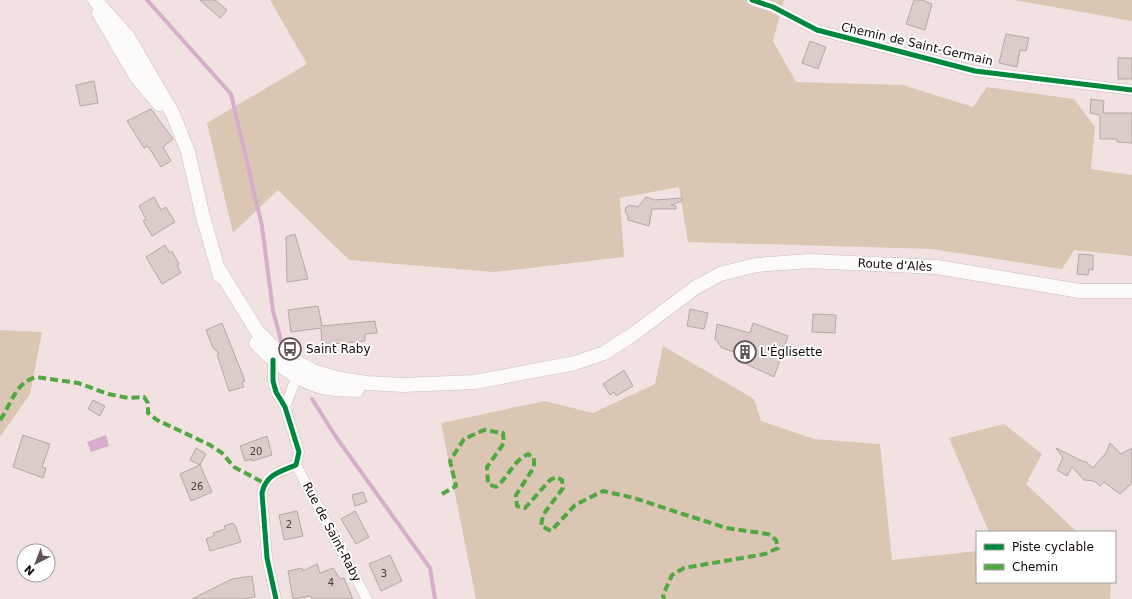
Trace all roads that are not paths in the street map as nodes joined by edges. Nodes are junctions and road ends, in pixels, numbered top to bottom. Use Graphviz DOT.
graph roads {
  1 [pos="94,0"];
  2 [pos="752,0"];
  3 [pos="1132,90"];
  4 [pos="218,268"];
  5 [pos="1132,291"];
  6 [pos="274,360"];
  7 [pos="297,376"];
  8 [pos="403,385"];
  9 [pos="285,407"];
  10 [pos="296,465"];
  11 [pos="276,599"];
  12 [pos="367,599"];
  1 -- 4 [label="main road"];
  2 -- 3 [label="street, Chemin de Saint-Germain"];
  4 -- 6 [label="main road"];
  4 -- 8 [label="main road"];
  5 -- 8 [label="main road, Route d'Alès"];
  6 -- 7 [label="main road"];
  6 -- 9 [label="street"];
  7 -- 8 [label="main road"];
  7 -- 9 [label="street"];
  9 -- 10 [label="street"];
  10 -- 11 [label="street"];
  10 -- 12 [label="street, Rue de Saint-Raby"];
}
